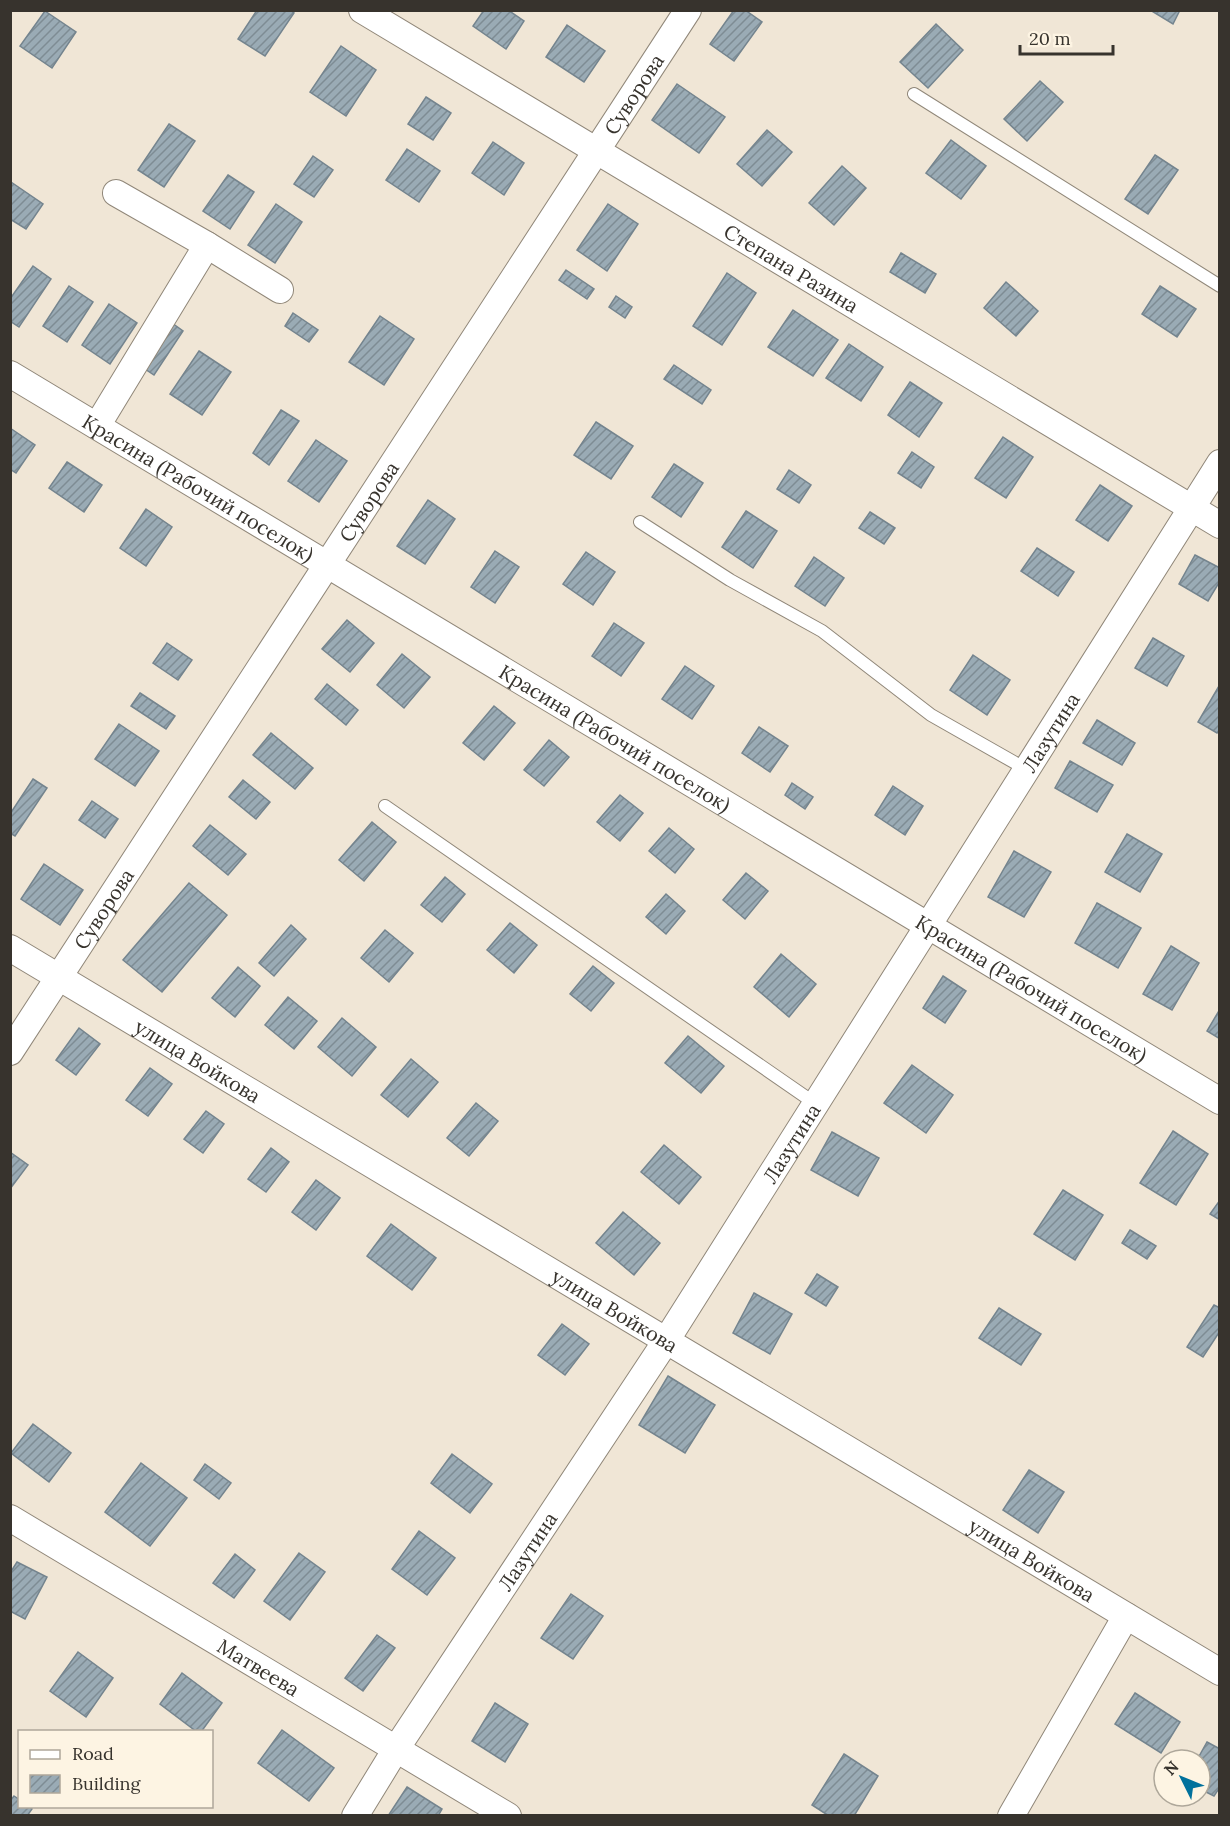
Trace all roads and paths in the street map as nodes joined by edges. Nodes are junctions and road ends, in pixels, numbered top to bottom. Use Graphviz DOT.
graph roads {
  1 [pos="362,10"];
  2 [pos="688,10"];
  3 [pos="914,94"];
  4 [pos="597,151"];
  5 [pos="117,193"];
  6 [pos="207,245"];
  7 [pos="1220,286"];
  8 [pos="280,290"];
  9 [pos="10,374"];
  10 [pos="98,426"];
  11 [pos="1220,463"];
  12 [pos="1191,508"];
  13 [pos="640,522"];
  14 [pos="1220,525"];
  15 [pos="327,565"];
  16 [pos="1026,769"];
  17 [pos="386,806"];
  18 [pos="928,926"];
  19 [pos="10,948"];
  20 [pos="59,977"];
  21 [pos="10,1052"];
  22 [pos="1220,1101"];
  23 [pos="816,1104"];
  24 [pos="666,1341"];
  25 [pos="10,1518"];
  26 [pos="1126,1616"];
  27 [pos="1220,1672"];
  28 [pos="396,1749"];
  29 [pos="355,1815"];
  30 [pos="508,1815"];
  31 [pos="1011,1815"];
  1 -- 4 [label="street, Степана Разина"];
  2 -- 4 [label="street, Суворова"];
  3 -- 7 [label="lane"];
  4 -- 12 [label="street, Степана Разина"];
  4 -- 15 [label="street, Суворова"];
  5 -- 6 [label="street"];
  6 -- 8 [label="street"];
  6 -- 10 [label="street"];
  9 -- 10 [label="street, Красина (Рабочий поселок)"];
  10 -- 15 [label="street, Красина (Рабочий поселок)"];
  11 -- 12 [label="street, Лазутина"];
  12 -- 14 [label="street, Степана Разина"];
  12 -- 16 [label="street, Лазутина"];
  13 -- 16 [label="lane"];
  15 -- 18 [label="street, Красина (Рабочий поселок)"];
  15 -- 20 [label="street, Суворова"];
  16 -- 18 [label="street, Лазутина"];
  17 -- 23 [label="lane"];
  18 -- 22 [label="street, Красина (Рабочий поселок)"];
  18 -- 23 [label="street, Лазутина"];
  19 -- 20 [label="street, улица Войкова"];
  20 -- 21 [label="street, Суворова"];
  20 -- 24 [label="street, улица Войкова"];
  23 -- 24 [label="street, Лазутина"];
  24 -- 26 [label="street, улица Войкова"];
  24 -- 28 [label="street, Лазутина"];
  25 -- 28 [label="street, Матвеева"];
  26 -- 27 [label="street, улица Войкова"];
  26 -- 31 [label="street"];
  28 -- 29 [label="street, Лазутина"];
  28 -- 30 [label="street, Матвеева"];
}
